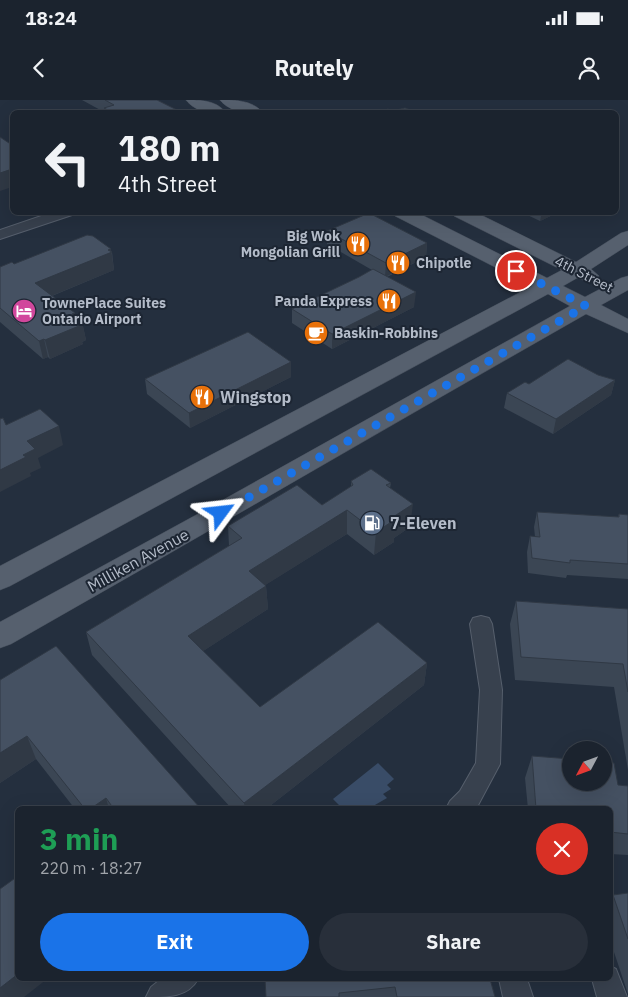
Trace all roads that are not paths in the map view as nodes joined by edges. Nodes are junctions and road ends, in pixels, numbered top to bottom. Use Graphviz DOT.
graph roads {
  1 [pos="194,100"];
  2 [pos="228,100"];
  3 [pos="213,110"];
  4 [pos="250,110"];
  5 [pos="58,215"];
  6 [pos="407,215"];
  7 [pos="466,215"];
  8 [pos="0,235"];
  9 [pos="628,237"];
  10 [pos="577,270"];
  11 [pos="548,286"];
  12 [pos="623,289"];
  13 [pos="586,306"];
  14 [pos="628,327"];
  15 [pos="0,579"];
  16 [pos="481,624"];
  17 [pos="0,636"];
  18 [pos="462,806"];
  19 [pos="182,981"];
  20 [pos="514,981"];
  21 [pos="607,981"];
  22 [pos="162,997"];
  23 [pos="518,997"];
  24 [pos="612,997"];
  1 -- 3 [label="main road"];
  2 -- 4 [label="main road"];
  5 -- 8 [label="street"];
  6 -- 11 [label="main road, 4th Street"];
  7 -- 10 [label="main road, 4th Street"];
  9 -- 10 [label="main road"];
  10 -- 11 [label="main road"];
  10 -- 12 [label="main road, 4th Street"];
  11 -- 13 [label="main road, 4th Street"];
  11 -- 15 [label="main road"];
  12 -- 13 [label="main road, Milliken Avenue"];
  13 -- 14 [label="main road, 4th Street"];
  13 -- 17 [label="main road, Milliken Avenue"];
  16 -- 18 [label="street"];
  19 -- 22 [label="street"];
  20 -- 23 [label="street"];
  21 -- 24 [label="street"];
}
